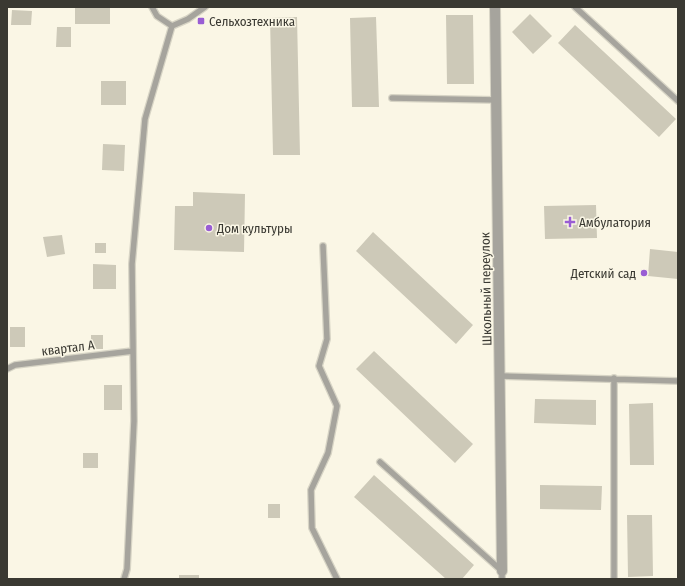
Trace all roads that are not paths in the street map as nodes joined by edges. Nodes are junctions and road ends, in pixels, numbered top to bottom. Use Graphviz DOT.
graph roads {
  1 [pos="152,7"];
  2 [pos="205,7"];
  3 [pos="496,7"];
  4 [pos="575,7"];
  5 [pos="172,26"];
  6 [pos="392,98"];
  7 [pos="496,100"];
  8 [pos="678,101"];
  9 [pos="323,246"];
  10 [pos="133,351"];
  11 [pos="7,369"];
  12 [pos="500,376"];
  13 [pos="614,378"];
  14 [pos="678,381"];
  15 [pos="380,462"];
  16 [pos="127,570"];
  17 [pos="501,576"];
  18 [pos="124,579"];
  19 [pos="130,579"];
  20 [pos="337,579"];
  21 [pos="614,579"];
  1 -- 5 [label="lane"];
  2 -- 5 [label="lane"];
  3 -- 7 [label="street, Школьный переулок"];
  4 -- 8 [label="lane"];
  5 -- 10 [label="lane"];
  6 -- 7 [label="lane"];
  7 -- 12 [label="street, Школьный переулок"];
  9 -- 20 [label="lane"];
  10 -- 11 [label="lane, квартал А"];
  10 -- 16 [label="lane"];
  12 -- 13 [label="lane"];
  12 -- 17 [label="street, Школьный переулок"];
  13 -- 14 [label="lane"];
  13 -- 21 [label="lane"];
  15 -- 17 [label="lane"];
  16 -- 18 [label="lane"];
  16 -- 19 [label="lane"];
}
